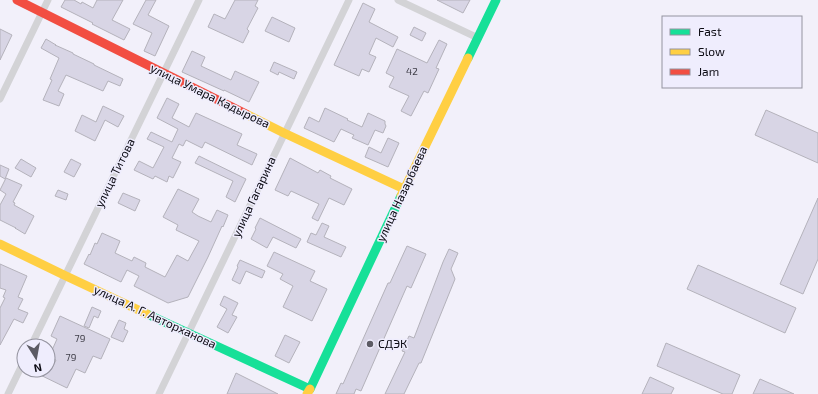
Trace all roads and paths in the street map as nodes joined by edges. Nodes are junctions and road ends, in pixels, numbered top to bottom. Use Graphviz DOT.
graph roads {
  1 [pos="17,0"];
  2 [pos="48,0"];
  3 [pos="199,0"];
  4 [pos="348,0"];
  5 [pos="398,0"];
  6 [pos="496,0"];
  7 [pos="42,13"];
  8 [pos="478,38"];
  9 [pos="163,73"];
  10 [pos="0,99"];
  11 [pos="284,133"];
  12 [pos="404,189"];
  13 [pos="0,244"];
  14 [pos="66,276"];
  15 [pos="189,332"];
  16 [pos="35,338"];
  17 [pos="16,378"];
  18 [pos="309,392"];
  19 [pos="8,394"];
  20 [pos="159,394"];
  1 -- 7 [label="street, улица Умара Кадырова"];
  2 -- 7 [label="street"];
  3 -- 9 [label="street, улица Титова"];
  4 -- 11 [label="street, улица Гагарина"];
  5 -- 8 [label="street"];
  6 -- 8 [label="street, улица Назарбаева"];
  7 -- 9 [label="street, улица Умара Кадырова"];
  7 -- 10 [label="street"];
  8 -- 12 [label="street, улица Назарбаева"];
  9 -- 11 [label="street, улица Умара Кадырова"];
  9 -- 14 [label="street, улица Титова"];
  11 -- 12 [label="street, улица Умара Кадырова"];
  11 -- 15 [label="street, улица Гагарина"];
  12 -- 18 [label="street, улица Назарбаева"];
  13 -- 14 [label="street, улица А. Г. Авторханова"];
  14 -- 15 [label="street, улица А. Г. Авторханова"];
  14 -- 16 [label="street, улица Титова"];
  15 -- 18 [label="street, улица А. Г. Авторханова"];
  15 -- 20 [label="street, улица Гагарина"];
  17 -- 19 [label="street"];
}
